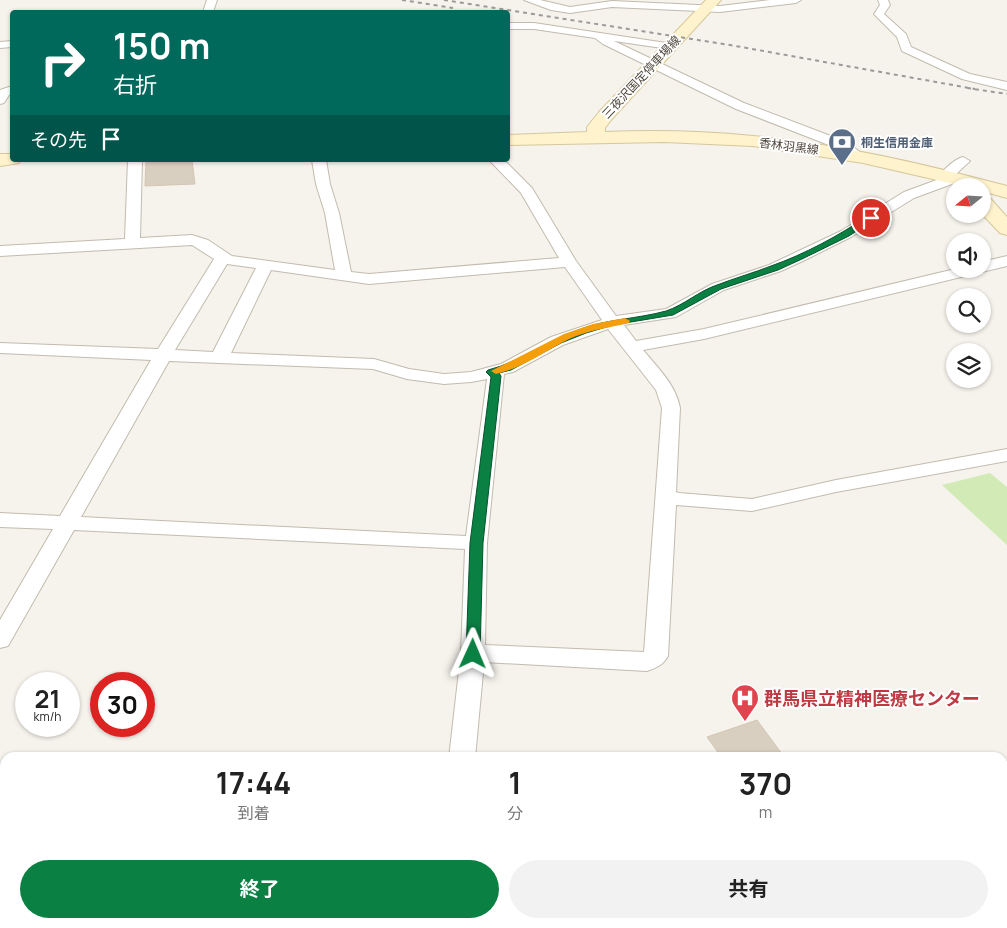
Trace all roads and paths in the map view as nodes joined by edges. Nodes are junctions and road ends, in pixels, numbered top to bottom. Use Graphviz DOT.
graph roads {
  1 [pos="529,0"];
  2 [pos="796,0"];
  3 [pos="883,0"];
  4 [pos="710,5"];
  5 [pos="510,26"];
  6 [pos="596,34"];
  7 [pos="669,46"];
  8 [pos="652,64"];
  9 [pos="1007,86"];
  10 [pos="10,91"];
  11 [pos="0,100"];
  12 [pos="596,138"];
  13 [pos="510,140"];
  14 [pos="857,156"];
  15 [pos="963,161"];
  16 [pos="135,162"];
  17 [pos="319,162"];
  18 [pos="498,162"];
  19 [pos="952,178"];
  20 [pos="961,178"];
  21 [pos="946,183"];
  22 [pos="991,188"];
  23 [pos="1007,192"];
  24 [pos="991,211"];
  25 [pos="1007,229"];
  26 [pos="132,243"];
  27 [pos="0,251"];
  28 [pos="224,258"];
  29 [pos="1007,261"];
  30 [pos="569,262"];
  31 [pos="991,265"];
  32 [pos="265,266"];
  33 [pos="340,276"];
  34 [pos="946,276"];
  35 [pos="612,322"];
  36 [pos="632,347"];
  37 [pos="0,348"];
  38 [pos="163,355"];
  39 [pos="219,358"];
  40 [pos="492,372"];
  41 [pos="1007,455"];
  42 [pos="665,495"];
  43 [pos="0,520"];
  44 [pos="66,524"];
  45 [pos="476,543"];
  46 [pos="0,640"];
  47 [pos="473,654"];
  48 [pos="463,752"];
  1 -- 4 [label="street"];
  2 -- 4 [label="street"];
  3 -- 9 [label="street"];
  4 -- 7 [label="main road, 三夜沢国定停車場線"];
  5 -- 6 [label="street"];
  6 -- 7 [label="street"];
  6 -- 8 [label="street"];
  7 -- 8 [label="main road, 三夜沢国定停車場線"];
  8 -- 12 [label="main road, 三夜沢国定停車場線"];
  8 -- 14 [label="street"];
  10 -- 11 [label="street"];
  12 -- 13 [label="main road, 三夜沢国定停車場線"];
  12 -- 14 [label="main road, 香林羽黒線"];
  14 -- 19 [label="main road, 香林羽黒線"];
  15 -- 20 [label="street"];
  16 -- 26 [label="street"];
  17 -- 33 [label="street"];
  18 -- 30 [label="street"];
  21 -- 35 [label="street"];
  22 -- 23 [label="main road, 香林羽黒線"];
  24 -- 25 [label="main road"];
  26 -- 27 [label="street"];
  26 -- 28 [label="street"];
  28 -- 32 [label="street"];
  28 -- 38 [label="street"];
  29 -- 31 [label="street"];
  30 -- 33 [label="street"];
  30 -- 35 [label="street"];
  32 -- 33 [label="street"];
  32 -- 39 [label="street"];
  34 -- 36 [label="street"];
  35 -- 36 [label="street"];
  35 -- 40 [label="street"];
  36 -- 42 [label="street"];
  37 -- 38 [label="street"];
  38 -- 39 [label="street"];
  38 -- 44 [label="street"];
  39 -- 40 [label="street"];
  40 -- 45 [label="street"];
  41 -- 42 [label="street"];
  42 -- 47 [label="street"];
  43 -- 44 [label="street"];
  44 -- 45 [label="street"];
  44 -- 46 [label="street"];
  45 -- 47 [label="street"];
  47 -- 48 [label="street"];
}
